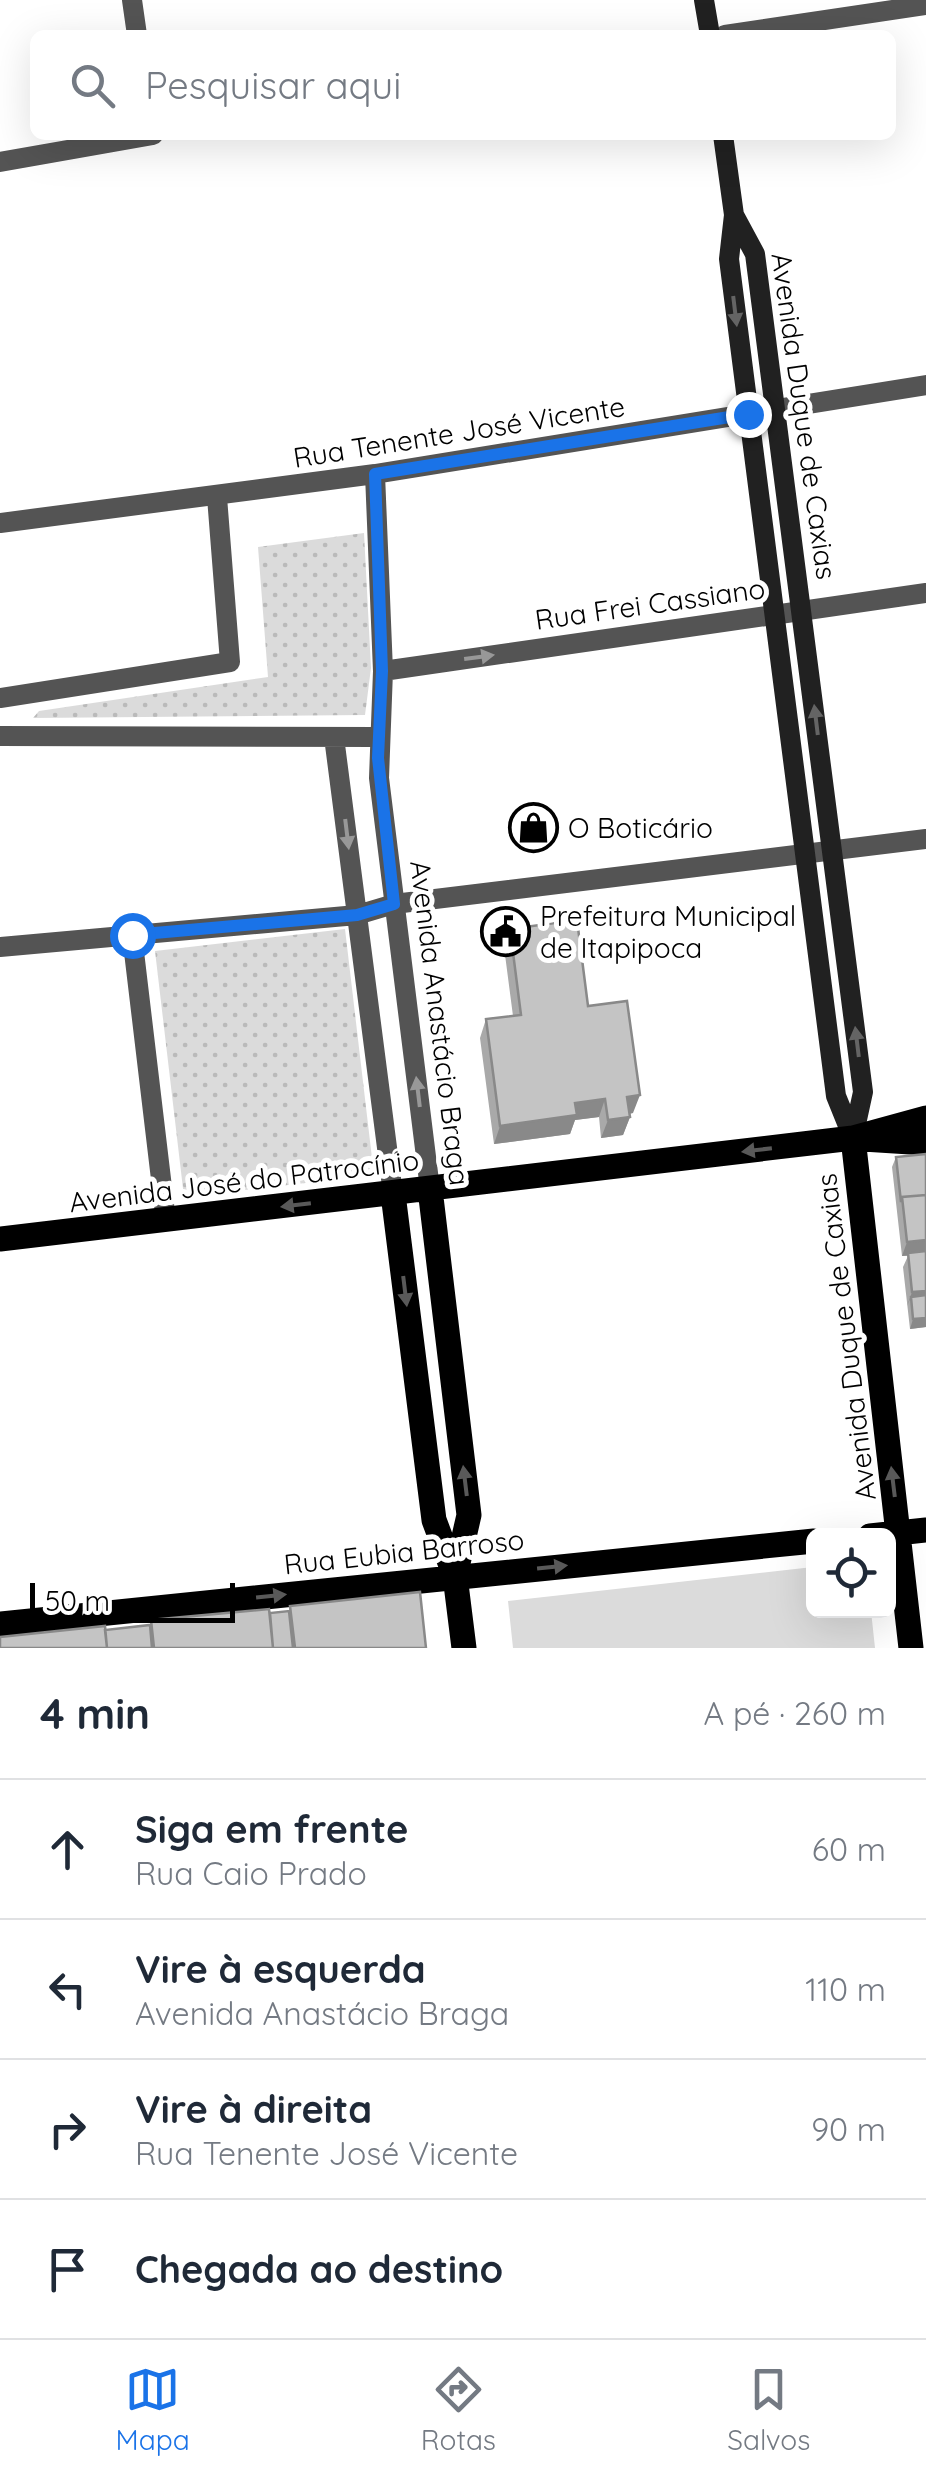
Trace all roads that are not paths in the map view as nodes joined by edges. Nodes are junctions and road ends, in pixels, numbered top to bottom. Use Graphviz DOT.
graph roads {
  1 [pos="132,0"];
  2 [pos="704,0"];
  3 [pos="926,5"];
  4 [pos="136,30"];
  5 [pos="709,30"];
  6 [pos="759,30"];
  7 [pos="124,140"];
  8 [pos="725,140"];
  9 [pos="0,162"];
  10 [pos="734,215"];
  11 [pos="926,385"];
  12 [pos="775,410"];
  13 [pos="748,414"];
  14 [pos="375,474"];
  15 [pos="217,497"];
  16 [pos="0,523"];
  17 [pos="926,593"];
  18 [pos="802,610"];
  19 [pos="774,614"];
  20 [pos="382,671"];
  21 [pos="0,698"];
  22 [pos="0,736"];
  23 [pos="334,737"];
  24 [pos="378,737"];
  25 [pos="926,839"];
  26 [pos="832,851"];
  27 [pos="806,854"];
  28 [pos="394,904"];
  29 [pos="357,915"];
  30 [pos="132,935"];
  31 [pos="0,946"];
  32 [pos="926,1118"];
  33 [pos="854,1138"];
  34 [pos="926,1143"];
  35 [pos="430,1189"];
  36 [pos="393,1194"];
  37 [pos="166,1221"];
  38 [pos="0,1239"];
  39 [pos="926,1530"];
  40 [pos="896,1533"];
  41 [pos="899,1533"];
  42 [pos="806,1542"];
  43 [pos="456,1576"];
  44 [pos="0,1624"];
  45 [pos="464,1648"];
  46 [pos="912,1648"];
  1 -- 4 [label="street"];
  2 -- 5 [label="main road"];
  3 -- 6 [label="street"];
  7 -- 9 [label="street"];
  8 -- 10 [label="main road"];
  10 -- 12 [label="main road, Avenida Duque de Caxias"];
  10 -- 13 [label="main road, Avenida Duque de Caxias, one-way"];
  11 -- 12 [label="street, Rua Tenente José Vicente"];
  12 -- 13 [label="street, Rua Tenente José Vicente"];
  12 -- 18 [label="main road, Avenida Duque de Caxias"];
  13 -- 14 [label="street, Rua Tenente José Vicente"];
  13 -- 19 [label="main road, Avenida Duque de Caxias"];
  14 -- 15 [label="street, Rua Tenente José Vicente"];
  14 -- 20 [label="street, Avenida Anastácio Braga"];
  15 -- 16 [label="street, Rua Tenente José Vicente"];
  15 -- 21 [label="street"];
  17 -- 18 [label="street, Rua Frei Cassiano"];
  18 -- 19 [label="street, Rua Frei Cassiano"];
  26 -- 18 [label="main road, Avenida Duque de Caxias, one-way"];
  20 -- 19 [label="street, Rua Frei Cassiano, one-way"];
  19 -- 27 [label="main road, Avenida Duque de Caxias"];
  20 -- 24 [label="street, Avenida Anastácio Braga"];
  22 -- 23 [label="street"];
  23 -- 24 [label="street"];
  23 -- 29 [label="street, Avenida Anastácio Braga, one-way"];
  24 -- 28 [label="street, Avenida Anastácio Braga"];
  25 -- 26 [label="street"];
  26 -- 27 [label="street"];
  33 -- 26 [label="main road, Avenida Duque de Caxias, one-way"];
  27 -- 28 [label="street"];
  27 -- 33 [label="main road, Avenida Duque de Caxias"];
  28 -- 29 [label="street"];
  35 -- 28 [label="street, Avenida Anastácio Braga, one-way"];
  29 -- 30 [label="street"];
  29 -- 36 [label="street, Avenida Anastácio Braga"];
  30 -- 31 [label="street"];
  30 -- 37 [label="street"];
  32 -- 33 [label="main road, Avenida José do Patrocínio"];
  33 -- 34 [label="main road, Avenida José do Patrocínio"];
  33 -- 35 [label="main road, Avenida José do Patrocínio, one-way"];
  41 -- 33 [label="main road, Avenida Duque de Caxias, one-way"];
  35 -- 36 [label="main road, Avenida José do Patrocínio"];
  43 -- 35 [label="main road, Avenida Anastácio Braga, one-way"];
  36 -- 37 [label="main road, Avenida José do Patrocínio, one-way"];
  36 -- 43 [label="main road, Avenida Anastácio Braga, one-way"];
  37 -- 38 [label="main road, Avenida José do Patrocínio"];
  39 -- 41 [label="main road"];
  40 -- 41 [label="main road"];
  41 -- 46 [label="main road, Avenida Duque de Caxias"];
  43 -- 42 [label="main road, Rua Eubia Barroso, one-way"];
  44 -- 43 [label="main road, Rua Eubia Barroso, one-way"];
  43 -- 45 [label="main road, Avenida Anastácio Braga"];
}
